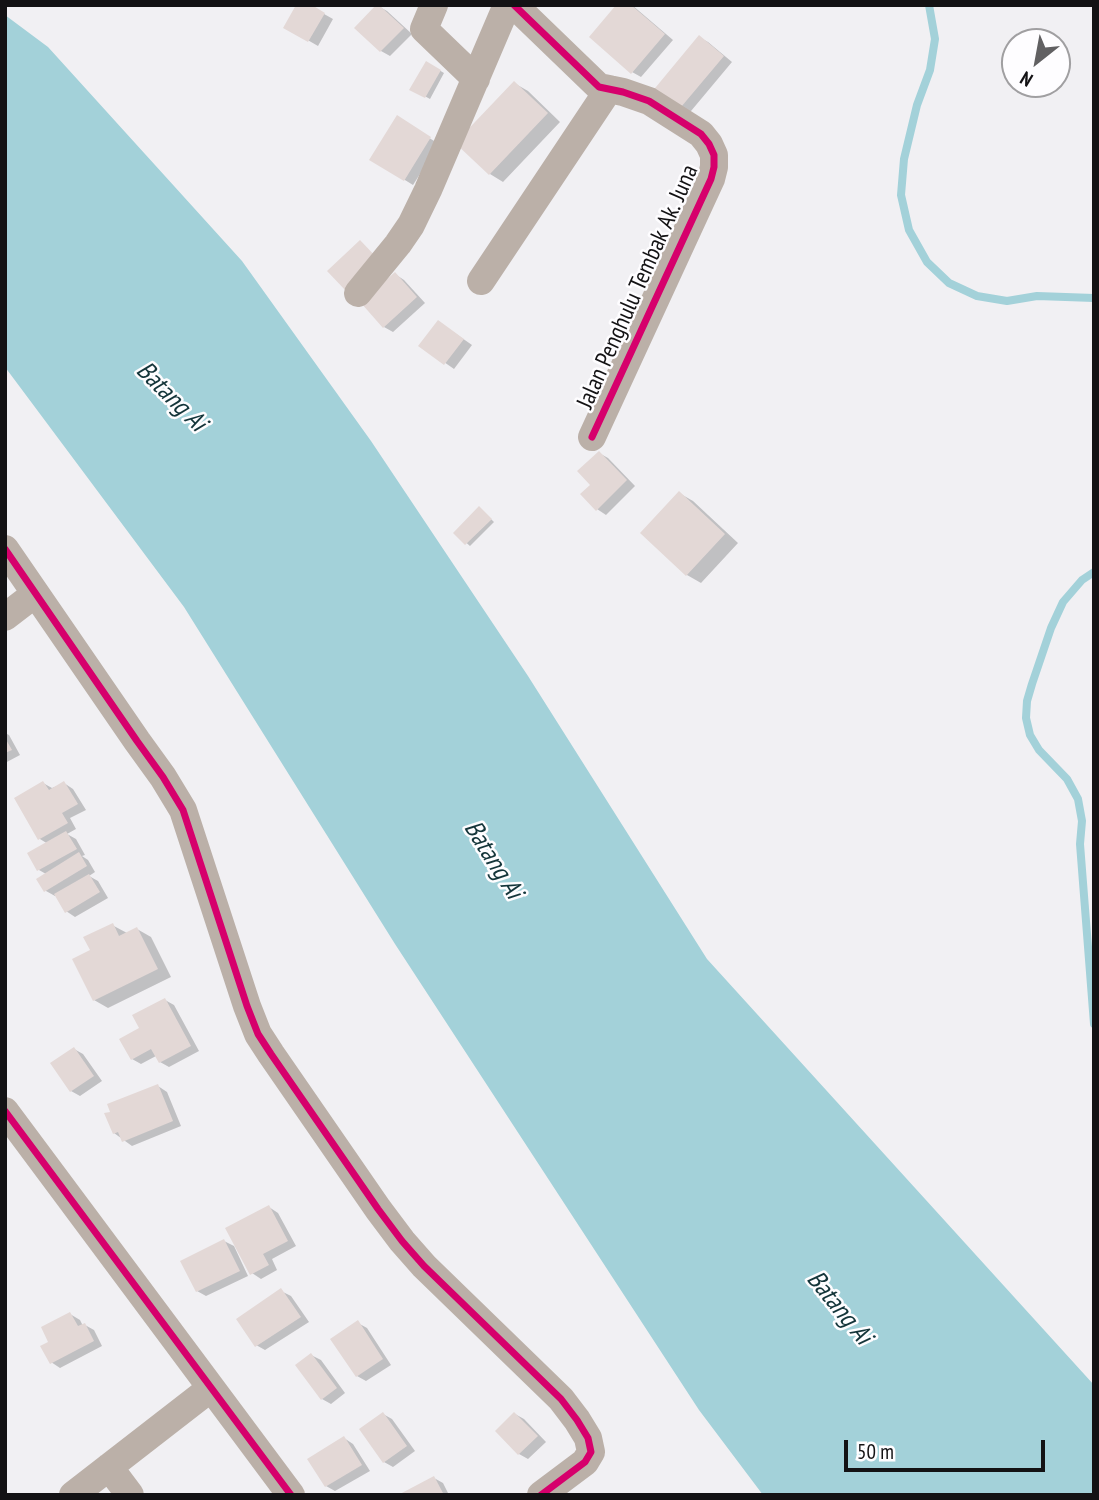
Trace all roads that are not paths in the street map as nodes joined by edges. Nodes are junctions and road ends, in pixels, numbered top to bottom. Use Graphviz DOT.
graph roads {
  1 [pos="434,5"];
  2 [pos="507,5"];
  3 [pos="514,5"];
  4 [pos="476,79"];
  5 [pos="609,89"];
  6 [pos="481,281"];
  7 [pos="358,293"];
  8 [pos="592,437"];
  9 [pos="5,548"];
  10 [pos="35,594"];
  11 [pos="5,617"];
  12 [pos="5,1111"];
  13 [pos="211,1388"];
  14 [pos="109,1467"];
  15 [pos="73,1495"];
  16 [pos="130,1495"];
  17 [pos="291,1495"];
  18 [pos="541,1495"];
  1 -- 4 [label="street"];
  2 -- 4 [label="street"];
  3 -- 5 [label="street, Jalan Penghulu Tembak Ak. Juna"];
  4 -- 7 [label="street"];
  5 -- 6 [label="street"];
  5 -- 8 [label="street, Jalan Penghulu Tembak Ak. Juna"];
  9 -- 10 [label="street"];
  10 -- 11 [label="street"];
  10 -- 18 [label="street"];
  12 -- 13 [label="street"];
  13 -- 14 [label="street"];
  13 -- 17 [label="street"];
  14 -- 15 [label="street"];
  14 -- 16 [label="street"];
}
